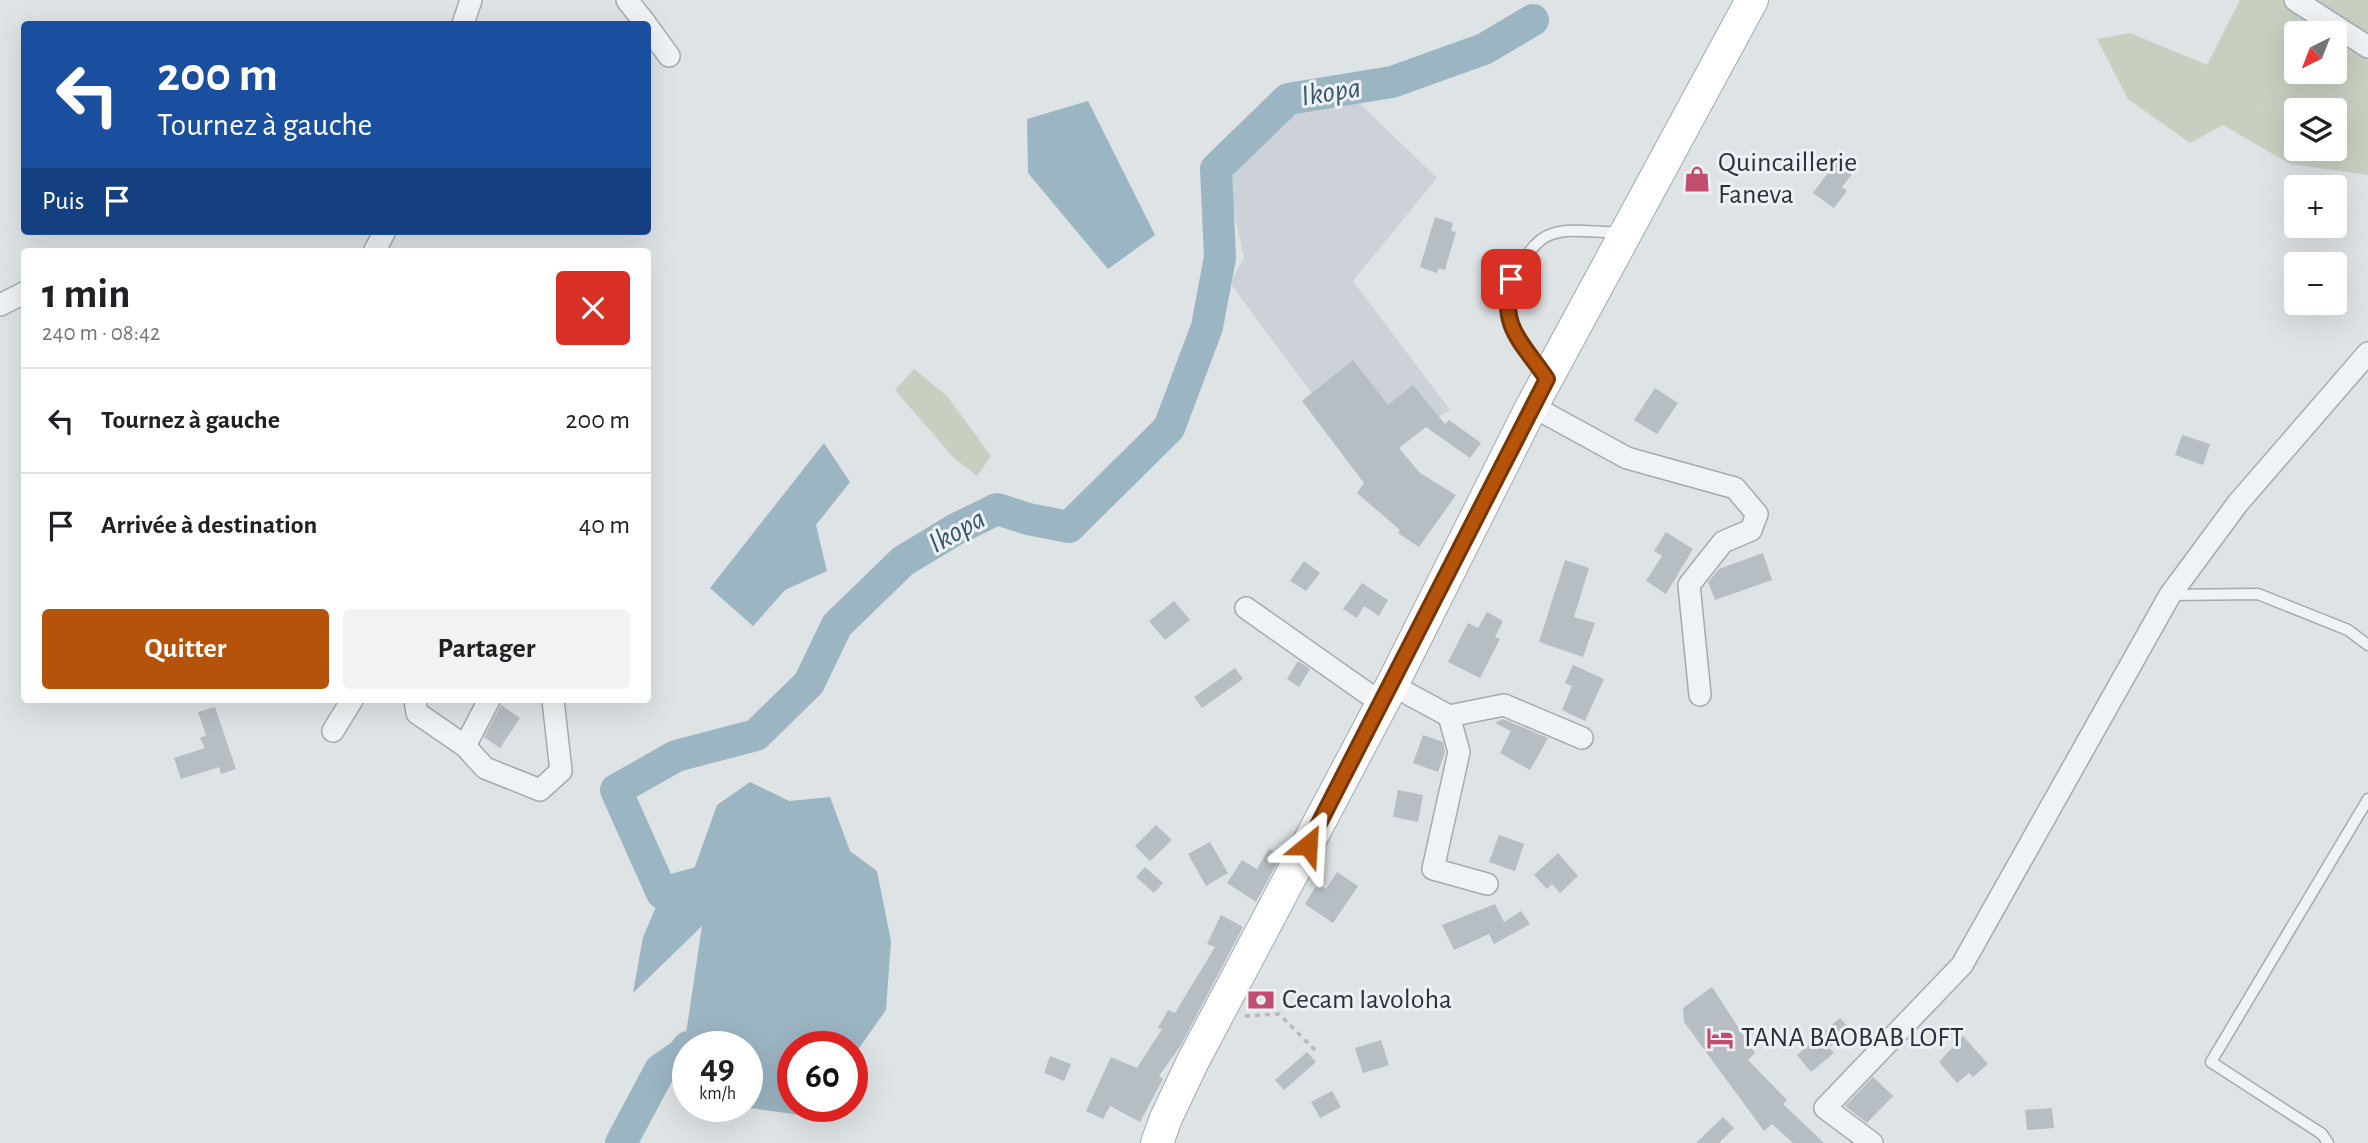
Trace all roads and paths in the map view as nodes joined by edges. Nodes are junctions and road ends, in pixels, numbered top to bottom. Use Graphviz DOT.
graph roads {
  1 [pos="471,0"];
  2 [pos="627,0"];
  3 [pos="1752,0"];
  4 [pos="2295,0"];
  5 [pos="464,21"];
  6 [pos="643,21"];
  7 [pos="651,31"];
  8 [pos="2368,47"];
  9 [pos="669,56"];
  10 [pos="1627,231"];
  11 [pos="21,294"];
  12 [pos="0,305"];
  13 [pos="2368,353"];
  14 [pos="1540,392"];
  15 [pos="2170,596"];
  16 [pos="1246,608"];
  17 [pos="2368,645"];
  18 [pos="1386,694"];
  19 [pos="1700,695"];
  20 [pos="350,703"];
  21 [pos="415,703"];
  22 [pos="487,703"];
  23 [pos="553,703"];
  24 [pos="1449,716"];
  25 [pos="334,731"];
  26 [pos="1581,738"];
  27 [pos="465,746"];
  28 [pos="2368,799"];
  29 [pos="1488,884"];
  30 [pos="1222,1010"];
  31 [pos="1315,1050"];
  32 [pos="1157,1143"];
  33 [pos="1872,1143"];
  34 [pos="2328,1143"];
  1 -- 5 [label="street"];
  2 -- 6 [label="street"];
  3 -- 10 [label="main road"];
  4 -- 8 [label="street"];
  7 -- 9 [label="street"];
  10 -- 14 [label="main road"];
  10 -- 14 [label="lane"];
  11 -- 12 [label="street"];
  13 -- 15 [label="street"];
  14 -- 18 [label="main road"];
  14 -- 19 [label="street"];
  15 -- 17 [label="lane"];
  15 -- 33 [label="street"];
  16 -- 18 [label="street"];
  18 -- 24 [label="street"];
  18 -- 30 [label="main road"];
  20 -- 25 [label="street"];
  21 -- 27 [label="street"];
  22 -- 27 [label="street"];
  23 -- 27 [label="street"];
  24 -- 26 [label="street"];
  24 -- 29 [label="street"];
  28 -- 34 [label="lane"];
  30 -- 31 [label="path"];
  30 -- 32 [label="main road"];
}
